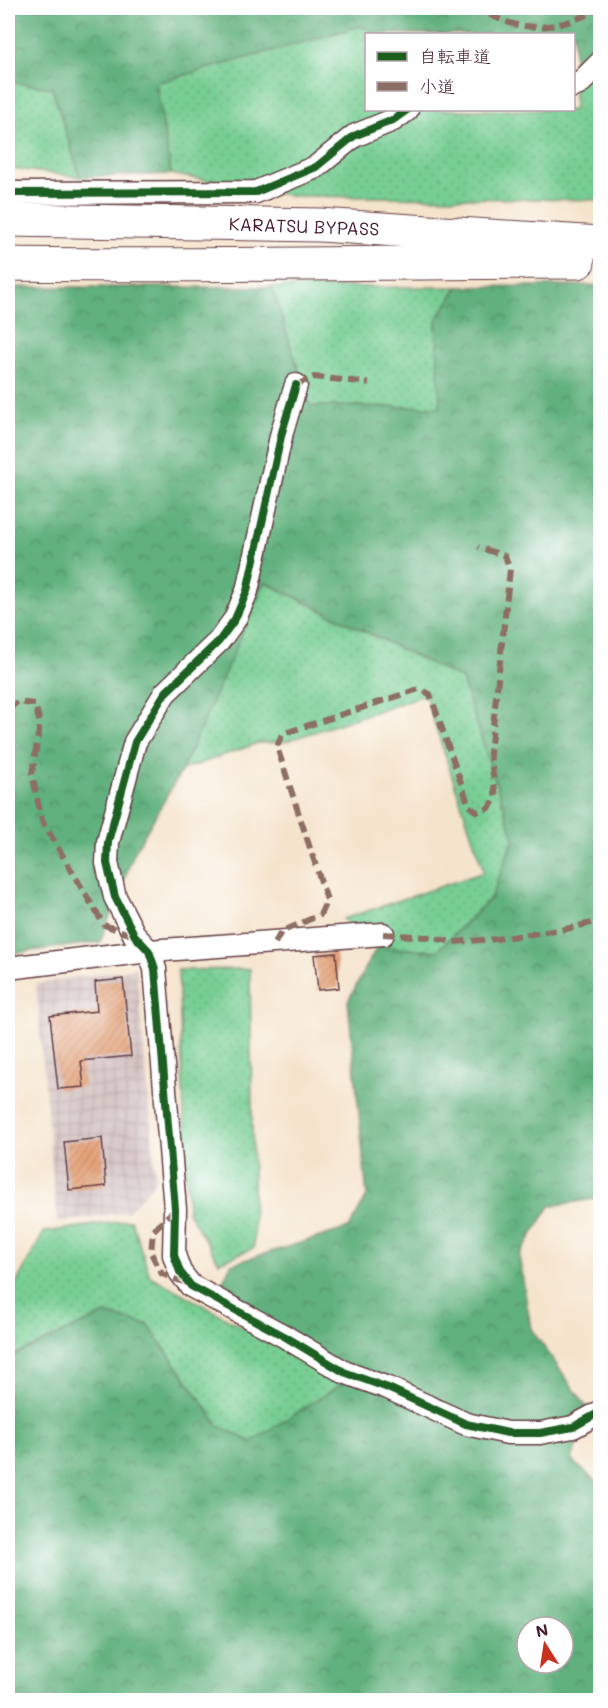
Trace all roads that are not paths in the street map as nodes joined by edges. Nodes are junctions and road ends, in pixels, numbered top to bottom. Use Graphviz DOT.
graph roads {
  1 [pos="600,63"];
  2 [pos="575,85"];
  3 [pos="406,111"];
  4 [pos="8,193"];
  5 [pos="8,219"];
  6 [pos="600,243"];
  7 [pos="600,262"];
  8 [pos="8,264"];
  9 [pos="296,385"];
  10 [pos="383,934"];
  11 [pos="149,951"];
  12 [pos="8,968"];
  13 [pos="600,1412"];
  1 -- 2 [label="street"];
  3 -- 4 [label="street"];
  5 -- 6 [label="highway, KARATSU BYPASS"];
  7 -- 8 [label="highway, KARATSU BYPASS"];
  9 -- 11 [label="street"];
  10 -- 11 [label="street"];
  11 -- 12 [label="street"];
  11 -- 13 [label="street"];
}
